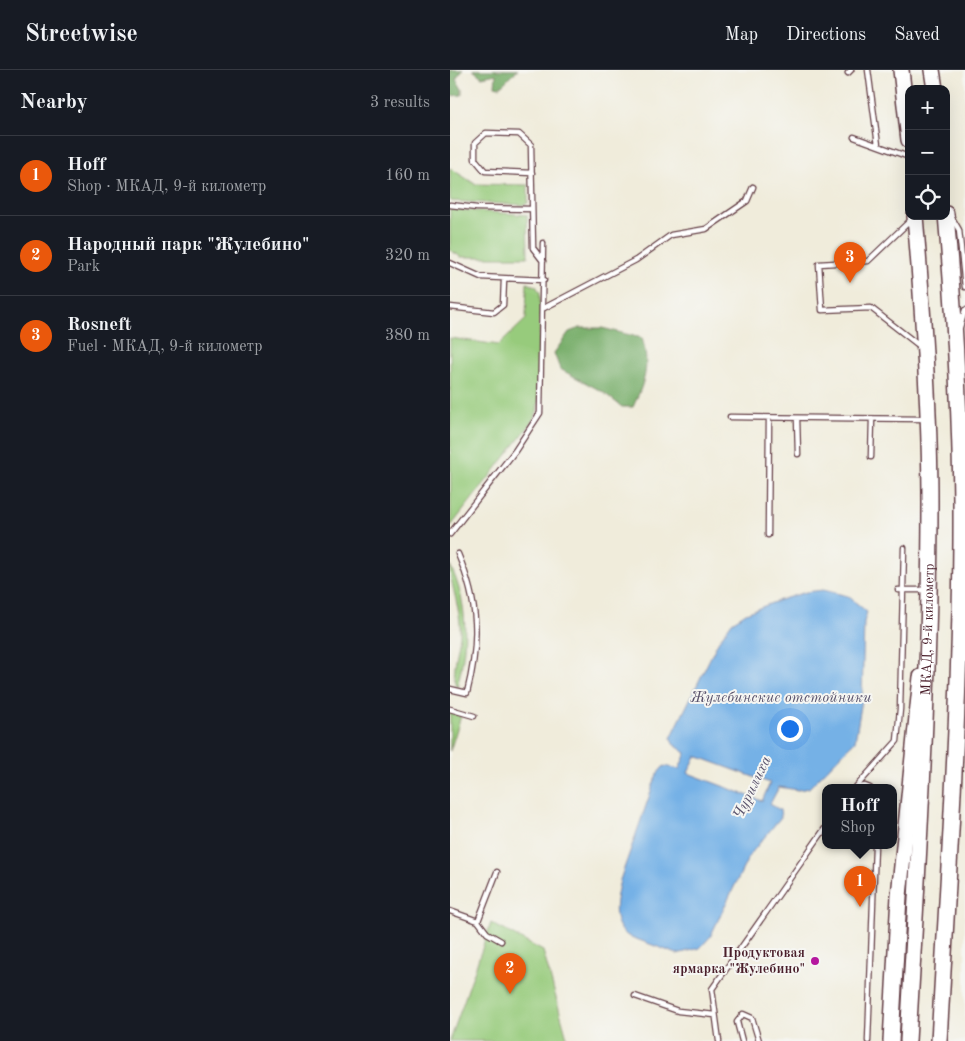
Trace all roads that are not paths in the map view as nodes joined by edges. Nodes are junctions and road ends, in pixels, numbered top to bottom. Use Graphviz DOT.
graph roads {
  1 [pos="868,70"];
  2 [pos="901,70"];
  3 [pos="932,70"];
  4 [pos="934,85"];
  5 [pos="908,130"];
  6 [pos="854,137"];
  7 [pos="878,145"];
  8 [pos="905,155"];
  9 [pos="532,173"];
  10 [pos="753,187"];
  11 [pos="450,205"];
  12 [pos="532,209"];
  13 [pos="950,214"];
  14 [pos="911,220"];
  15 [pos="915,220"];
  16 [pos="946,220"];
  17 [pos="959,230"];
  18 [pos="965,240"];
  19 [pos="543,243"];
  20 [pos="450,262"];
  21 [pos="544,262"];
  22 [pos="504,280"];
  23 [pos="544,280"];
  24 [pos="965,287"];
  25 [pos="450,307"];
  26 [pos="544,308"];
  27 [pos="965,310"];
  28 [pos="955,343"];
  29 [pos="925,350"];
  30 [pos="730,417"];
  31 [pos="769,418"];
  32 [pos="797,418"];
  33 [pos="872,419"];
  34 [pos="928,419"];
  35 [pos="962,432"];
  36 [pos="798,454"];
  37 [pos="871,457"];
  38 [pos="450,534"];
  39 [pos="768,536"];
  40 [pos="904,548"];
  41 [pos="458,554"];
  42 [pos="962,571"];
  43 [pos="898,590"];
  44 [pos="904,590"];
  45 [pos="928,590"];
  46 [pos="928,609"];
  47 [pos="450,689"];
  48 [pos="450,709"];
  49 [pos="474,716"];
  50 [pos="859,784"];
  51 [pos="822,833"];
  52 [pos="875,849"];
  53 [pos="497,872"];
  54 [pos="450,911"];
  55 [pos="478,921"];
  56 [pos="501,941"];
  57 [pos="635,996"];
  58 [pos="715,1014"];
  59 [pos="719,1041"];
  60 [pos="742,1041"];
  61 [pos="759,1041"];
  62 [pos="868,1041"];
  63 [pos="891,1041"];
  64 [pos="908,1041"];
  65 [pos="939,1041"];
  1 -- 7 [label="lane"];
  2 -- 5 [label="main road"];
  3 -- 4 [label="main road"];
  6 -- 7 [label="lane"];
  7 -- 8 [label="lane"];
  9 -- 9 [label="lane"];
  9 -- 12 [label="lane"];
  10 -- 26 [label="lane"];
  11 -- 12 [label="lane"];
  12 -- 21 [label="lane"];
  13 -- 17 [label="lane"];
  14 -- 29 [label="lane"];
  15 -- 29 [label="main road, МКАД, 9-й километр"];
  16 -- 28 [label="main road"];
  17 -- 18 [label="lane"];
  17 -- 24 [label="lane"];
  19 -- 21 [label="lane"];
  20 -- 22 [label="lane"];
  21 -- 23 [label="lane"];
  22 -- 23 [label="lane"];
  22 -- 25 [label="lane"];
  23 -- 26 [label="lane"];
  26 -- 38 [label="lane"];
  27 -- 28 [label="lane"];
  28 -- 35 [label="main road"];
  29 -- 34 [label="main road, МКАД, 9-й километр"];
  30 -- 31 [label="lane"];
  31 -- 32 [label="lane"];
  31 -- 39 [label="lane"];
  32 -- 33 [label="lane"];
  32 -- 36 [label="lane"];
  33 -- 34 [label="lane"];
  33 -- 37 [label="lane"];
  34 -- 45 [label="main road, МКАД, 9-й километр"];
  35 -- 42 [label="main road"];
  40 -- 44 [label="lane"];
  41 -- 47 [label="lane"];
  42 -- 65 [label="main road"];
  43 -- 44 [label="lane"];
  44 -- 45 [label="lane"];
  44 -- 50 [label="lane"];
  45 -- 46 [label="main road, МКАД, 9-й километр"];
  46 -- 63 [label="main road"];
  46 -- 64 [label="main road, МКАД, 9-й километр"];
  48 -- 49 [label="lane"];
  51 -- 58 [label="lane"];
  52 -- 62 [label="lane"];
  53 -- 55 [label="lane"];
  54 -- 55 [label="lane"];
  55 -- 56 [label="lane"];
  57 -- 58 [label="lane"];
  58 -- 59 [label="lane"];
  60 -- 61 [label="lane"];
}
